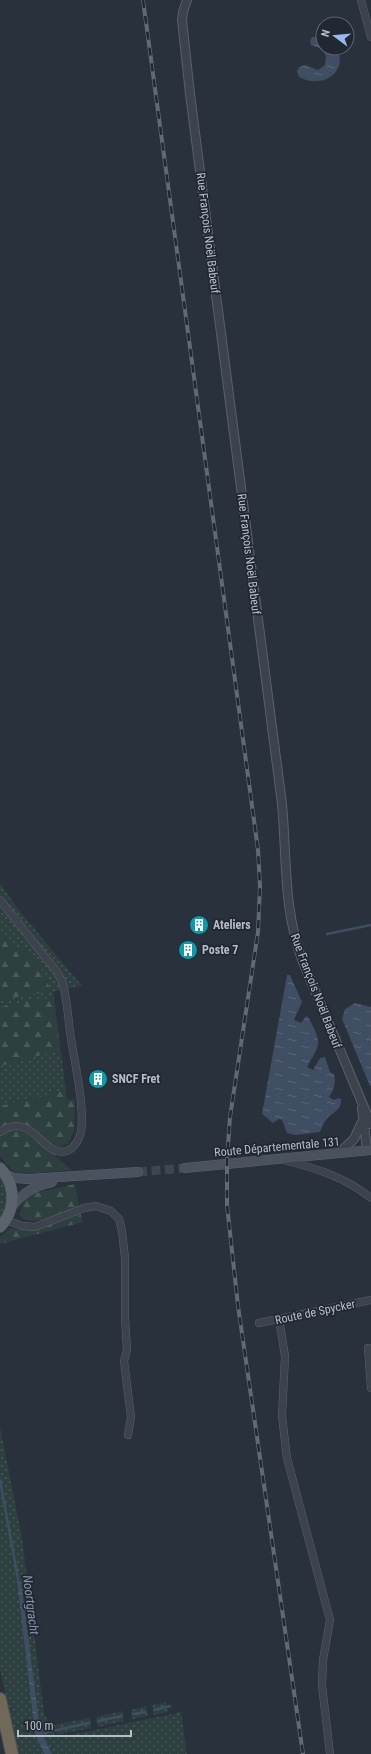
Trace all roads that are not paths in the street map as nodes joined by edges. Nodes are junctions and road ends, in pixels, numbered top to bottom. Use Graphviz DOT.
graph roads {
  1 [pos="187,0"];
  2 [pos="361,0"];
  3 [pos="371,37"];
  4 [pos="0,900"];
  5 [pos="359,1098"];
  6 [pos="363,1117"];
  7 [pos="371,1124"];
  8 [pos="0,1132"];
  9 [pos="369,1150"];
  10 [pos="339,1153"];
  11 [pos="282,1159"];
  12 [pos="185,1168"];
  13 [pos="2,1171"];
  14 [pos="138,1172"];
  15 [pos="72,1178"];
  16 [pos="371,1198"];
  17 [pos="10,1210"];
  18 [pos="3,1224"];
  19 [pos="371,1300"];
  20 [pos="279,1319"];
  21 [pos="259,1323"];
  22 [pos="368,1348"];
  23 [pos="371,1388"];
  24 [pos="128,1435"];
  25 [pos="0,1699"];
  26 [pos="0,1735"];
  27 [pos="5,1754"];
  28 [pos="12,1754"];
  29 [pos="330,1754"];
  1 -- 5 [label="street, Rue François Noël Babeuf"];
  2 -- 3 [label="street"];
  4 -- 8 [label="street"];
  5 -- 6 [label="street, Rue François Noël Babeuf"];
  5 -- 7 [label="street, Rue François Noël Babeuf"];
  6 -- 9 [label="street, Rue François Noël Babeuf"];
  6 -- 10 [label="street"];
  9 -- 10 [label="main road, Route Départementale 131"];
  10 -- 11 [label="main road, Route Départementale 131"];
  11 -- 12 [label="main road, Route Départementale 131"];
  11 -- 16 [label="street"];
  13 -- 15 [label="main road"];
  13 -- 17 [label="main road"];
  14 -- 15 [label="main road"];
  15 -- 17 [label="main road"];
  17 -- 18 [label="main road"];
  18 -- 24 [label="street"];
  19 -- 20 [label="street, Route de Spycker"];
  20 -- 21 [label="street, Route de Spycker"];
  20 -- 29 [label="street"];
  22 -- 23 [label="street"];
  25 -- 28 [label="highway"];
  26 -- 27 [label="highway"];
}
